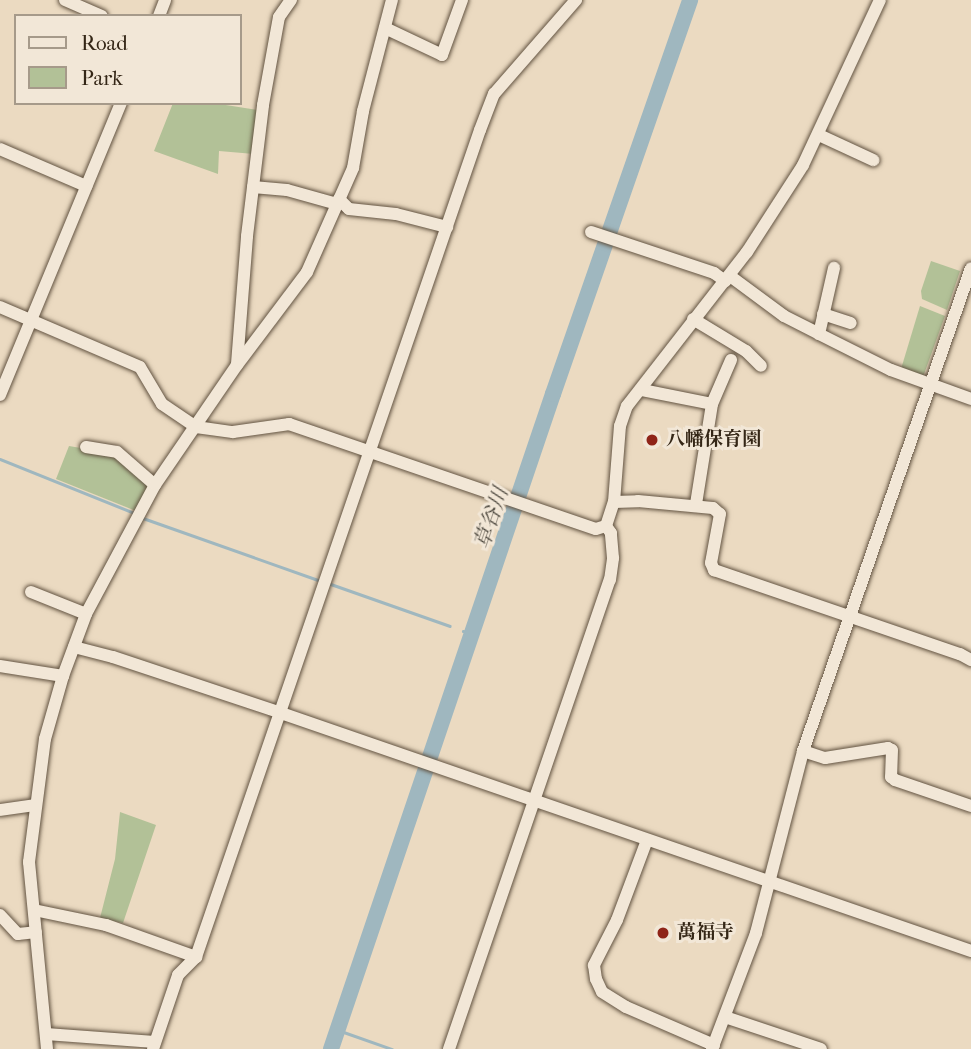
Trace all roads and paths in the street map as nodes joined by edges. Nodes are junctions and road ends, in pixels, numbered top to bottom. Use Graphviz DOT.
graph roads {
  1 [pos="65,0"];
  2 [pos="291,0"];
  3 [pos="392,0"];
  4 [pos="462,0"];
  5 [pos="576,0"];
  6 [pos="880,0"];
  7 [pos="97,14"];
  8 [pos="385,28"];
  9 [pos="120,105"];
  10 [pos="819,135"];
  11 [pos="0,149"];
  12 [pos="873,160"];
  13 [pos="86,186"];
  14 [pos="253,187"];
  15 [pos="338,202"];
  16 [pos="447,228"];
  17 [pos="591,232"];
  18 [pos="834,268"];
  19 [pos="971,268"];
  20 [pos="728,278"];
  21 [pos="0,307"];
  22 [pos="822,314"];
  23 [pos="693,319"];
  24 [pos="30,320"];
  25 [pos="851,323"];
  26 [pos="819,334"];
  27 [pos="237,365"];
  28 [pos="725,366"];
  29 [pos="761,366"];
  30 [pos="929,384"];
  31 [pos="642,390"];
  32 [pos="0,394"];
  33 [pos="971,399"];
  34 [pos="712,404"];
  35 [pos="196,427"];
  36 [pos="86,447"];
  37 [pos="370,452"];
  38 [pos="155,485"];
  39 [pos="614,502"];
  40 [pos="696,505"];
  41 [pos="606,526"];
  42 [pos="31,592"];
  43 [pos="86,614"];
  44 [pos="849,615"];
  45 [pos="74,648"];
  46 [pos="971,660"];
  47 [pos="0,666"];
  48 [pos="63,676"];
  49 [pos="281,713"];
  50 [pos="803,751"];
  51 [pos="536,802"];
  52 [pos="34,805"];
  53 [pos="971,806"];
  54 [pos="0,810"];
  55 [pos="647,840"];
  56 [pos="770,882"];
  57 [pos="34,910"];
  58 [pos="0,915"];
  59 [pos="36,932"];
  60 [pos="971,950"];
  61 [pos="196,957"];
  62 [pos="725,1017"];
  63 [pos="47,1034"];
  64 [pos="154,1046"];
  65 [pos="713,1047"];
  66 [pos="47,1049"];
  67 [pos="449,1049"];
  68 [pos="821,1049"];
  1 -- 7 [label="street"];
  2 -- 14 [label="street"];
  3 -- 8 [label="street"];
  4 -- 8 [label="street"];
  5 -- 16 [label="street"];
  6 -- 10 [label="street"];
  8 -- 15 [label="street"];
  9 -- 13 [label="street"];
  10 -- 12 [label="street"];
  10 -- 20 [label="street"];
  11 -- 13 [label="street"];
  13 -- 24 [label="street"];
  14 -- 15 [label="street"];
  14 -- 27 [label="street"];
  15 -- 16 [label="street"];
  15 -- 27 [label="street"];
  16 -- 37 [label="street"];
  17 -- 20 [label="street"];
  18 -- 22 [label="street"];
  19 -- 30 [label="street"];
  20 -- 23 [label="street"];
  20 -- 26 [label="street"];
  21 -- 24 [label="street"];
  22 -- 25 [label="street"];
  22 -- 26 [label="street"];
  23 -- 29 [label="street"];
  23 -- 31 [label="street"];
  24 -- 32 [label="street"];
  24 -- 35 [label="street"];
  26 -- 30 [label="street"];
  27 -- 35 [label="street"];
  28 -- 34 [label="street"];
  30 -- 33 [label="street"];
  30 -- 44 [label="street"];
  31 -- 34 [label="street"];
  31 -- 39 [label="street"];
  34 -- 40 [label="street"];
  35 -- 37 [label="street"];
  35 -- 38 [label="street"];
  36 -- 38 [label="street"];
  37 -- 41 [label="street"];
  37 -- 49 [label="street"];
  38 -- 43 [label="street"];
  39 -- 40 [label="street"];
  39 -- 41 [label="street"];
  40 -- 44 [label="street"];
  41 -- 51 [label="street"];
  42 -- 43 [label="street"];
  43 -- 45 [label="street"];
  44 -- 46 [label="street"];
  44 -- 50 [label="street"];
  45 -- 48 [label="street"];
  45 -- 49 [label="street"];
  47 -- 48 [label="street"];
  48 -- 52 [label="street"];
  49 -- 51 [label="street"];
  49 -- 61 [label="street"];
  50 -- 53 [label="street"];
  50 -- 56 [label="street"];
  51 -- 55 [label="street"];
  51 -- 67 [label="street"];
  52 -- 54 [label="street"];
  52 -- 57 [label="street"];
  55 -- 56 [label="street"];
  55 -- 65 [label="street"];
  56 -- 60 [label="street"];
  56 -- 62 [label="street"];
  57 -- 59 [label="street"];
  57 -- 61 [label="street"];
  58 -- 59 [label="street"];
  59 -- 63 [label="street"];
  61 -- 64 [label="street"];
  62 -- 65 [label="street"];
  62 -- 68 [label="street"];
  63 -- 64 [label="street"];
  63 -- 66 [label="street"];
}
